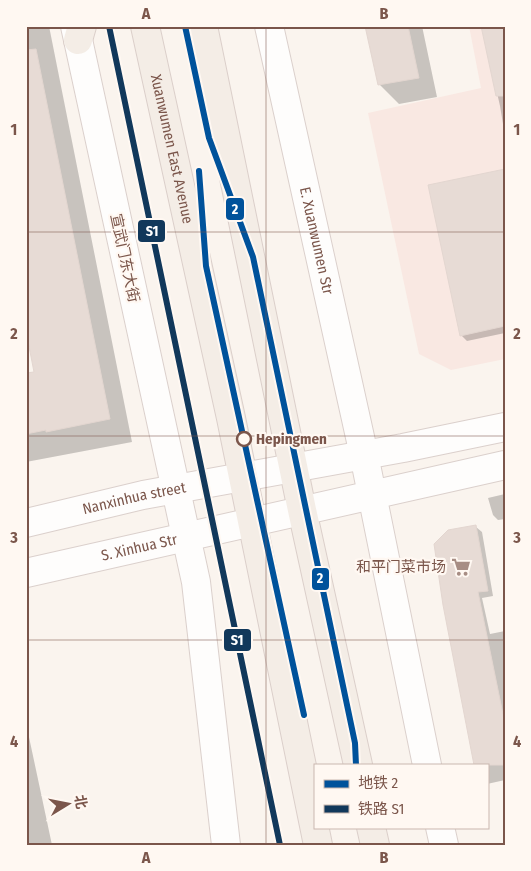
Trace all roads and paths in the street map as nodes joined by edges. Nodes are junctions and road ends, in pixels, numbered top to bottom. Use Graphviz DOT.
graph roads {
  1 [pos="145,26"];
  2 [pos="203,26"];
  3 [pos="269,26"];
  4 [pos="79,31"];
  5 [pos="505,427"];
  6 [pos="364,455"];
  7 [pos="505,465"];
  8 [pos="294,468"];
  9 [pos="243,477"];
  10 [pos="174,490"];
  11 [pos="372,494"];
  12 [pos="302,510"];
  13 [pos="252,522"];
  14 [pos="26,523"];
  15 [pos="184,537"];
  16 [pos="26,572"];
  17 [pos="358,764"];
  18 [pos="428,764"];
  19 [pos="314,825"];
  20 [pos="315,828"];
  21 [pos="371,828"];
  22 [pos="440,828"];
  23 [pos="226,845"];
  24 [pos="318,845"];
  25 [pos="375,845"];
  26 [pos="444,845"];
  1 -- 9 [label="main road, Xuanwumen East Avenue"];
  2 -- 8 [label="main road"];
  3 -- 6 [label="street, E. Xuanwumen Str"];
  4 -- 10 [label="street, 宣武门东大街"];
  5 -- 6 [label="street, Nanxinhua street"];
  6 -- 8 [label="street, Nanxinhua street"];
  6 -- 11 [label="street, E. Xuanwumen Str"];
  7 -- 11 [label="street, S. Xinhua Str"];
  8 -- 9 [label="street, Nanxinhua street"];
  8 -- 12 [label="main road"];
  9 -- 10 [label="street, Nanxinhua street"];
  9 -- 13 [label="main road, Xuanwumen East Avenue"];
  10 -- 14 [label="street, Nanxinhua street"];
  10 -- 15 [label="street, 宣武门东大街"];
  11 -- 12 [label="street, S. Xinhua Str"];
  11 -- 18 [label="street, E. Xuanwumen Str"];
  12 -- 13 [label="street, S. Xinhua Str"];
  12 -- 17 [label="main road"];
  13 -- 15 [label="street, S. Xinhua Str"];
  13 -- 19 [label="main road, Xuanwumen East Avenue"];
  15 -- 16 [label="street, S. Xinhua Str"];
  15 -- 23 [label="street, 宣武门东大街"];
  20 -- 24 [label="main road, Xuanwumen East Avenue"];
  21 -- 25 [label="main road"];
  22 -- 26 [label="street"];
}
